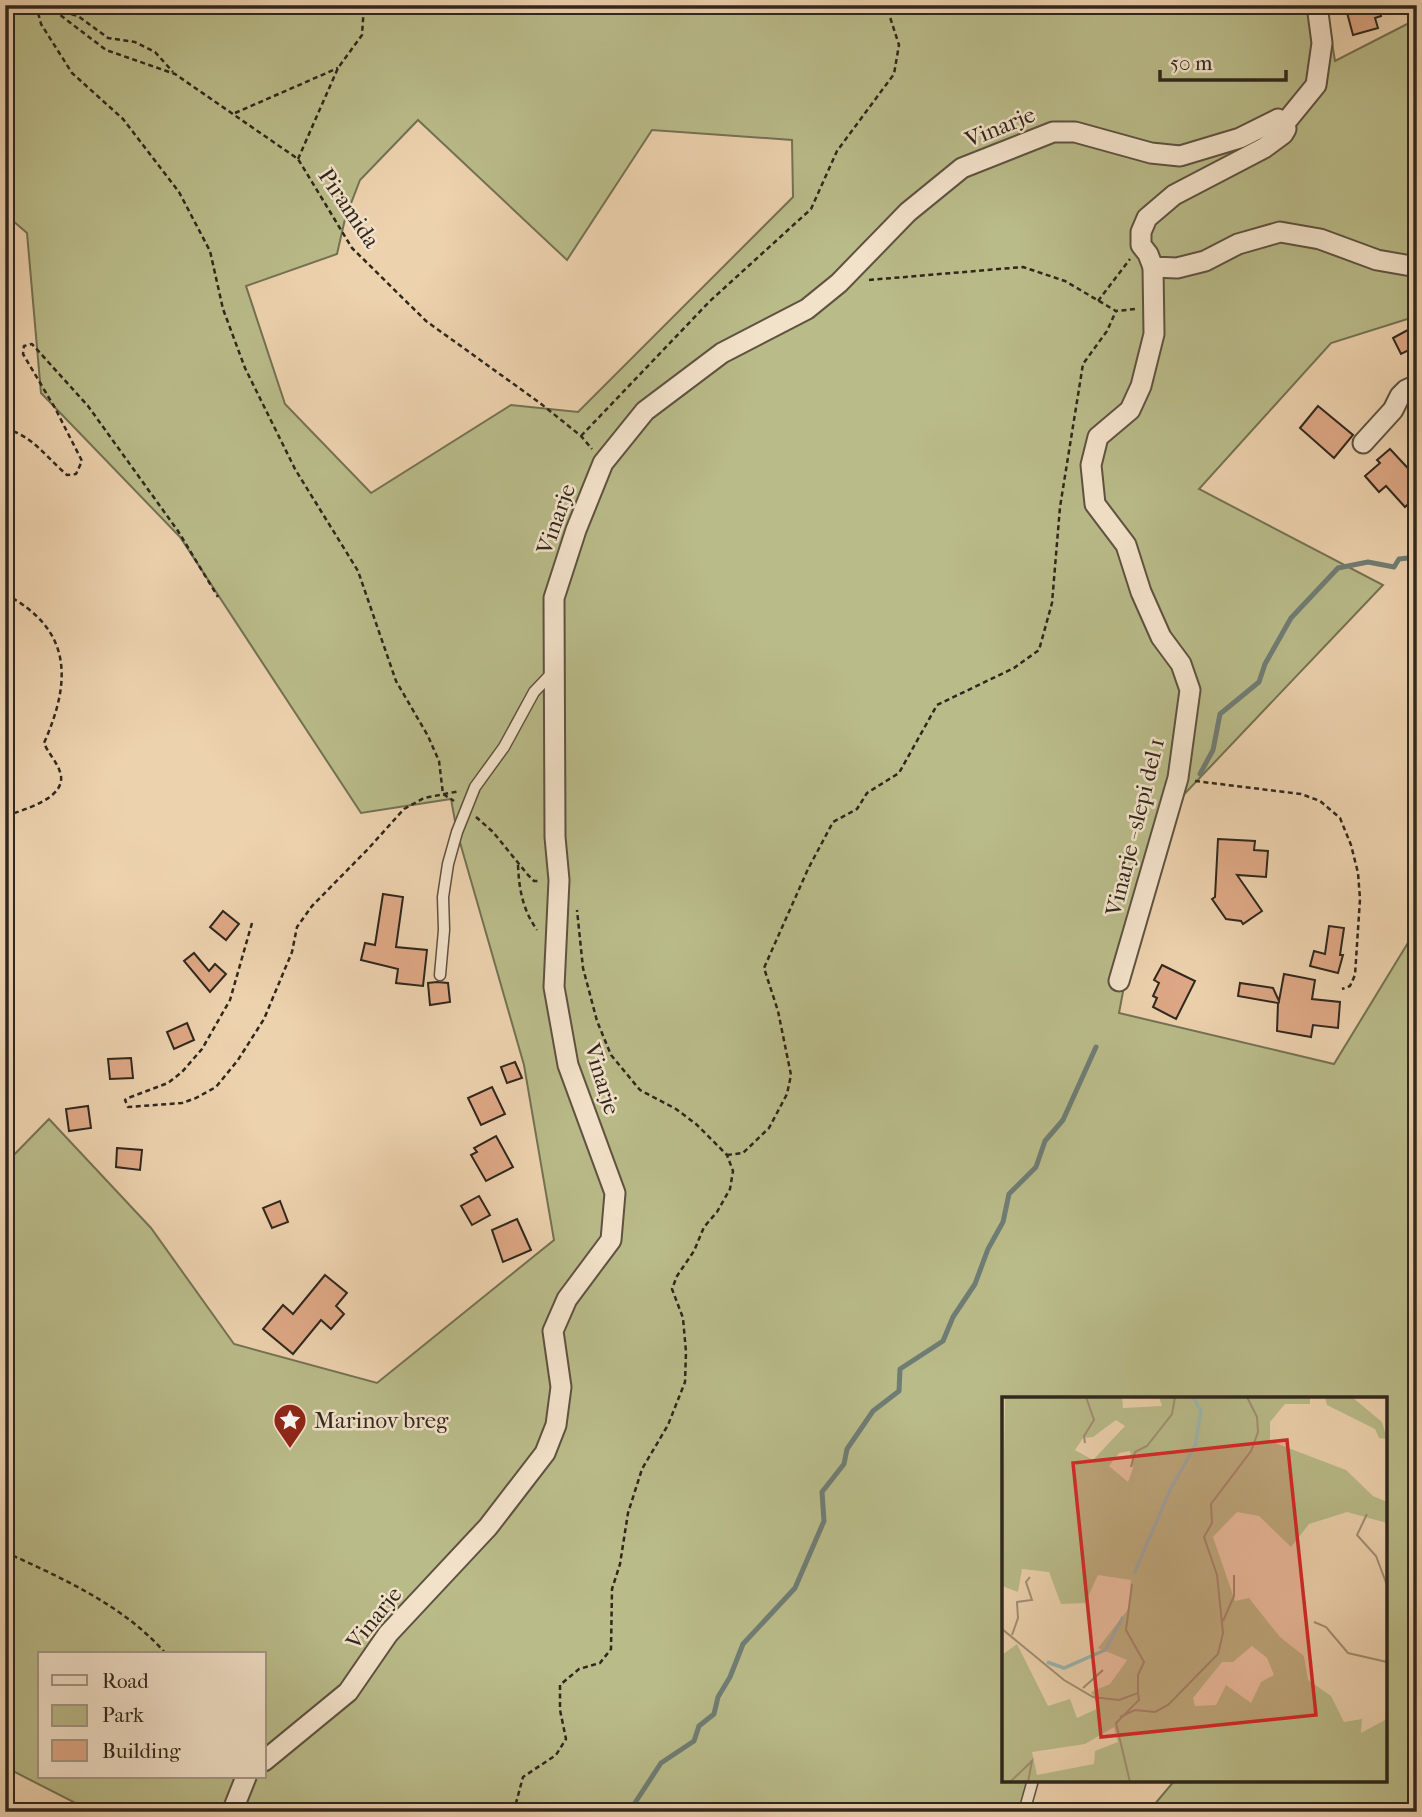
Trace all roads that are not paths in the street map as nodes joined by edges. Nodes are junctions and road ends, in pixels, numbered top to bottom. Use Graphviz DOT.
graph roads {
  1 [pos="1317,5"];
  2 [pos="1285,123"];
  3 [pos="1153,267"];
  4 [pos="1417,267"];
  5 [pos="1417,385"];
  6 [pos="1363,443"];
  7 [pos="553,672"];
  8 [pos="440,975"];
  9 [pos="1119,981"];
  10 [pos="266,1759"];
  11 [pos="246,1778"];
  12 [pos="1032,1782"];
  13 [pos="232,1812"];
  14 [pos="1024,1812"];
  1 -- 2 [label="street"];
  2 -- 3 [label="street"];
  2 -- 7 [label="street, Vinarje"];
  3 -- 4 [label="street"];
  3 -- 9 [label="street, Vinarje - slepi del 1"];
  5 -- 6 [label="street"];
  7 -- 8 [label="lane"];
  7 -- 10 [label="street, Vinarje"];
  11 -- 13 [label="street"];
  12 -- 14 [label="lane"];
}
